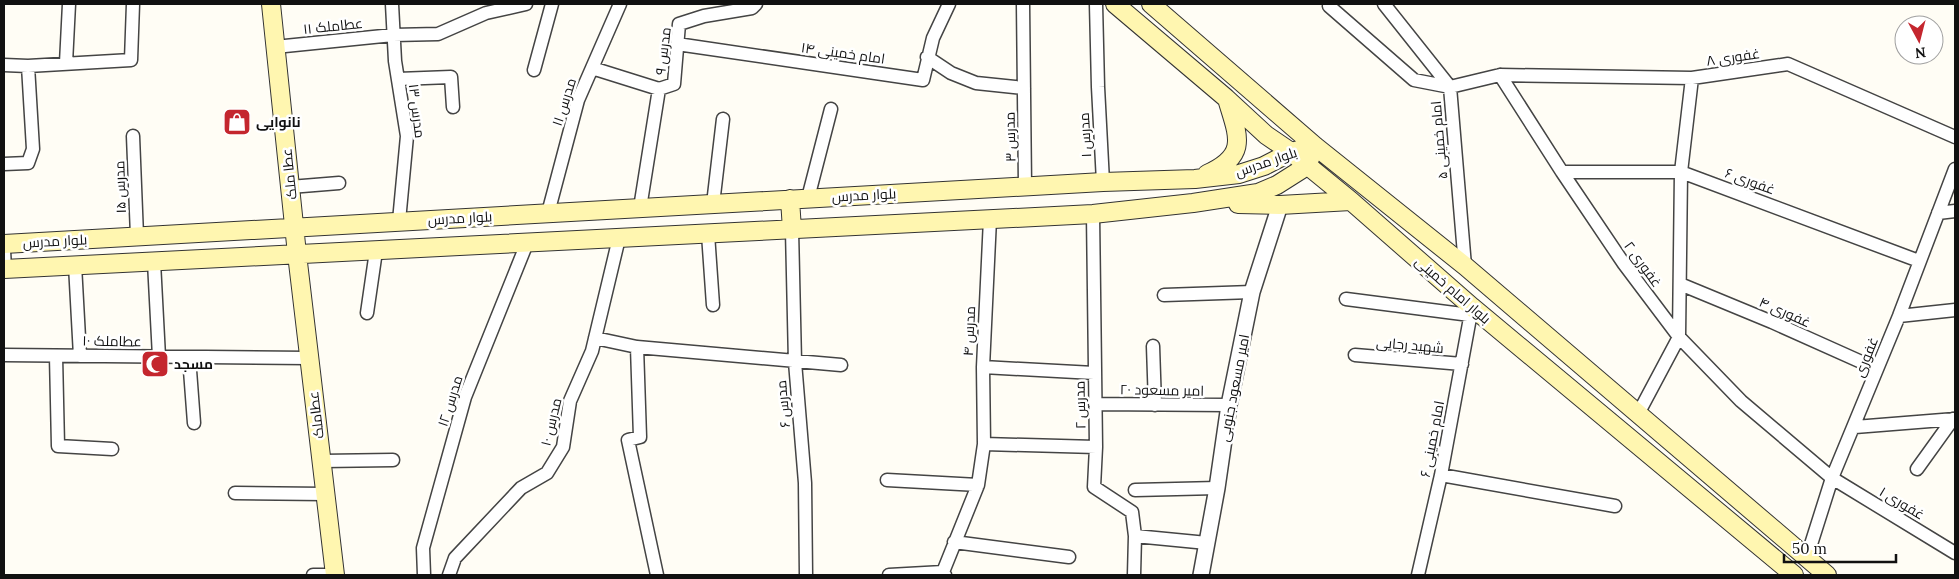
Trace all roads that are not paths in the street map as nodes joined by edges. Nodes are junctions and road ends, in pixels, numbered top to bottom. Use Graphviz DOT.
graph roads {
  1 [pos="69,4"];
  2 [pos="133,4"];
  3 [pos="271,4"];
  4 [pos="392,4"];
  5 [pos="526,4"];
  6 [pos="552,4"];
  7 [pos="620,4"];
  8 [pos="756,4"];
  9 [pos="949,4"];
  10 [pos="1023,4"];
  11 [pos="1096,4"];
  12 [pos="1115,4"];
  13 [pos="1151,4"];
  14 [pos="1384,4"];
  15 [pos="1329,6"];
  16 [pos="393,35"];
  17 [pos="677,44"];
  18 [pos="276,47"];
  19 [pos="927,58"];
  20 [pos="66,64"];
  21 [pos="4,65"];
  22 [pos="28,66"];
  23 [pos="592,68"];
  24 [pos="534,70"];
  25 [pos="1500,75"];
  26 [pos="398,78"];
  27 [pos="1692,78"];
  28 [pos="1242,83"];
  29 [pos="1450,87"];
  30 [pos="1024,88"];
  31 [pos="659,89"];
  32 [pos="1226,98"];
  33 [pos="453,107"];
  34 [pos="831,109"];
  35 [pos="723,119"];
  36 [pos="133,136"];
  37 [pos="1955,137"];
  38 [pos="1315,146"];
  39 [pos="1291,152"];
  40 [pos="4,164"];
  41 [pos="1307,166"];
  42 [pos="1955,169"];
  43 [pos="1562,172"];
  44 [pos="1681,172"];
  45 [pos="1195,179"];
  46 [pos="1103,182"];
  47 [pos="339,183"];
  48 [pos="1025,186"];
  49 [pos="290,187"];
  50 [pos="808,198"];
  51 [pos="790,199"];
  52 [pos="1351,201"];
  53 [pos="1193,203"];
  54 [pos="713,204"];
  55 [pos="1280,205"];
  56 [pos="640,208"];
  57 [pos="1955,211"];
  58 [pos="548,213"];
  59 [pos="1938,213"];
  60 [pos="1093,214"];
  61 [pos="990,219"];
  62 [pos="399,221"];
  63 [pos="294,228"];
  64 [pos="792,230"];
  65 [pos="708,234"];
  66 [pos="136,236"];
  67 [pos="618,238"];
  68 [pos="527,243"];
  69 [pos="4,244"];
  70 [pos="4,250"];
  71 [pos="376,250"];
  72 [pos="297,254"];
  73 [pos="1920,261"];
  74 [pos="154,262"];
  75 [pos="75,266"];
  76 [pos="1465,266"];
  77 [pos="4,269"];
  78 [pos="1680,284"];
  79 [pos="1252,292"];
  80 [pos="1164,295"];
  81 [pos="1346,299"];
  82 [pos="713,305"];
  83 [pos="1955,310"];
  84 [pos="1471,311"];
  85 [pos="367,313"];
  86 [pos="1899,316"];
  87 [pos="1545,334"];
  88 [pos="1679,337"];
  89 [pos="595,338"];
  90 [pos="1154,346"];
  91 [pos="637,347"];
  92 [pos="1526,352"];
  93 [pos="4,355"];
  94 [pos="1355,355"];
  95 [pos="56,356"];
  96 [pos="80,356"];
  97 [pos="159,357"];
  98 [pos="189,357"];
  99 [pos="309,358"];
  100 [pos="795,362"];
  101 [pos="1462,364"];
  102 [pos="841,365"];
  103 [pos="983,367"];
  104 [pos="1877,369"];
  105 [pos="1094,373"];
  106 [pos="1096,404"];
  107 [pos="1155,405"];
  108 [pos="1229,406"];
  109 [pos="1638,414"];
  110 [pos="1954,419"];
  111 [pos="194,424"];
  112 [pos="1855,427"];
  113 [pos="984,444"];
  114 [pos="1096,447"];
  115 [pos="112,449"];
  116 [pos="392,460"];
  117 [pos="322,461"];
  118 [pos="1917,469"];
  119 [pos="1441,475"];
  120 [pos="1832,478"];
  121 [pos="887,480"];
  122 [pos="978,485"];
  123 [pos="1217,488"];
  124 [pos="1135,490"];
  125 [pos="236,493"];
  126 [pos="325,494"];
  127 [pos="1615,506"];
  128 [pos="1135,536"];
  129 [pos="954,542"];
  130 [pos="1207,543"];
  131 [pos="1955,553"];
  132 [pos="1069,556"];
  133 [pos="1806,557"];
  134 [pos="944,573"];
  135 [pos="312,575"];
  136 [pos="335,575"];
  137 [pos="424,575"];
  138 [pos="449,575"];
  139 [pos="657,575"];
  140 [pos="806,575"];
  141 [pos="889,575"];
  142 [pos="1134,575"];
  143 [pos="1201,575"];
  144 [pos="1418,575"];
  145 [pos="1794,575"];
  146 [pos="1828,575"];
  1 -- 20 [label="street"];
  2 -- 20 [label="street"];
  3 -- 18 [label="main road, عطا ملک"];
  4 -- 16 [label="street, مدرس ۱۳"];
  5 -- 16 [label="street, عطاملک ۱۱"];
  6 -- 24 [label="street"];
  7 -- 23 [label="street, مدرس ۱۱"];
  8 -- 17 [label="street, مدرس ۹"];
  9 -- 19 [label="street, امام خمینی ۱۴"];
  10 -- 30 [label="street, مدرس ۳"];
  11 -- 46 [label="street, مدرس ۱"];
  12 -- 32 [label="main road, بلوار امام خمینی"];
  13 -- 28 [label="main road, بلوار امام خمینی"];
  14 -- 29 [label="street, امام خمینی ۵"];
  15 -- 29 [label="street"];
  16 -- 18 [label="street, عطاملک ۱۱"];
  16 -- 26 [label="street, مدرس ۱۳"];
  17 -- 19 [label="street, امام خمینی ۱۴"];
  17 -- 31 [label="street, مدرس ۹"];
  18 -- 49 [label="main road, عطا ملک"];
  19 -- 30 [label="street"];
  20 -- 22 [label="street"];
  21 -- 22 [label="street"];
  22 -- 40 [label="street"];
  23 -- 31 [label="street"];
  23 -- 58 [label="street, مدرس ۱۱"];
  25 -- 27 [label="street, غفوری ۸"];
  25 -- 29 [label="street"];
  25 -- 43 [label="street, غفوری ۲"];
  26 -- 33 [label="street"];
  26 -- 62 [label="street, مدرس ۱۳"];
  27 -- 37 [label="street, غفوری ۸"];
  27 -- 44 [label="street"];
  28 -- 32 [label="main road"];
  28 -- 38 [label="main road, بلوار امام خمینی"];
  29 -- 76 [label="street, امام خمینی ۵"];
  30 -- 48 [label="street, مدرس ۳"];
  31 -- 56 [label="street, مدرس ۹"];
  32 -- 39 [label="main road, بلوار امام خمینی"];
  32 -- 45 [label="main road"];
  34 -- 50 [label="street"];
  35 -- 54 [label="street"];
  36 -- 66 [label="street, مدرس ۱۵"];
  38 -- 39 [label="main road, بلوار مدرس"];
  38 -- 41 [label="main road, بلوار مدرس"];
  38 -- 76 [label="main road, بلوار امام خمینی"];
  39 -- 41 [label="main road, بلوار امام خمینی"];
  39 -- 45 [label="main road, بلوار مدرس"];
  41 -- 52 [label="main road, بلوار امام خمینی"];
  41 -- 53 [label="main road, بلوار مدرس"];
  42 -- 59 [label="street, غفوری"];
  43 -- 44 [label="street, غفوری ۶"];
  43 -- 88 [label="street, غفوری ۲"];
  44 -- 73 [label="street, غفوری ۶"];
  44 -- 78 [label="street"];
  45 -- 46 [label="main road, بلوار مدرس"];
  46 -- 48 [label="main road, بلوار مدرس"];
  47 -- 49 [label="street"];
  48 -- 50 [label="main road, بلوار مدرس"];
  49 -- 63 [label="main road, عطا ملک"];
  50 -- 51 [label="main road, بلوار مدرس"];
  51 -- 54 [label="main road, بلوار مدرس"];
  51 -- 64 [label="main road"];
  52 -- 55 [label="main road"];
  52 -- 84 [label="main road, بلوار امام خمینی"];
  53 -- 55 [label="main road"];
  53 -- 60 [label="main road, بلوار مدرس"];
  54 -- 56 [label="main road, بلوار مدرس"];
  55 -- 79 [label="street, امیر مسعود جنوبی"];
  56 -- 58 [label="main road, بلوار مدرس"];
  57 -- 59 [label="street"];
  58 -- 62 [label="main road, بلوار مدرس"];
  59 -- 73 [label="street, غفوری"];
  60 -- 61 [label="main road, بلوار مدرس"];
  60 -- 105 [label="street, مدرس ۲"];
  61 -- 64 [label="main road, بلوار مدرس"];
  61 -- 103 [label="street, مدرس ۴"];
  62 -- 63 [label="main road, بلوار مدرس"];
  63 -- 66 [label="main road, بلوار مدرس"];
  63 -- 72 [label="main road, عطا ملک"];
  64 -- 65 [label="main road, بلوار مدرس"];
  64 -- 100 [label="street, مدرس ۶"];
  65 -- 67 [label="main road, بلوار مدرس"];
  65 -- 82 [label="street"];
  66 -- 69 [label="main road, بلوار مدرس"];
  67 -- 68 [label="main road, بلوار مدرس"];
  67 -- 89 [label="street, مدرس ۱۰"];
  68 -- 71 [label="main road, بلوار مدرس"];
  68 -- 137 [label="street, مدرس ۱۲"];
  70 -- 77 [label="street"];
  71 -- 72 [label="main road, بلوار مدرس"];
  71 -- 85 [label="street"];
  72 -- 74 [label="main road, بلوار مدرس"];
  72 -- 99 [label="main road, عطاملک"];
  73 -- 86 [label="street, غفوری"];
  74 -- 75 [label="main road, بلوار مدرس"];
  74 -- 97 [label="street"];
  75 -- 77 [label="main road, بلوار مدرس"];
  75 -- 96 [label="street"];
  76 -- 87 [label="main road, بلوار امام خمینی"];
  78 -- 88 [label="street"];
  78 -- 104 [label="street, غفوری ۴"];
  79 -- 80 [label="street"];
  79 -- 108 [label="street, امیر مسعود جنوبی"];
  81 -- 84 [label="street"];
  83 -- 86 [label="street"];
  84 -- 92 [label="main road, بلوار امام خمینی"];
  84 -- 101 [label="street, امام خمینی ۶"];
  86 -- 104 [label="street, غفوری"];
  87 -- 92 [label="main road"];
  87 -- 109 [label="main road, بلوار امام خمینی"];
  88 -- 109 [label="street"];
  88 -- 120 [label="street, غفوری ۲"];
  89 -- 91 [label="street"];
  89 -- 138 [label="street, مدرس ۱۰"];
  90 -- 107 [label="street"];
  91 -- 100 [label="street"];
  91 -- 139 [label="street"];
  92 -- 145 [label="main road, بلوار امام خمینی"];
  93 -- 95 [label="street, عطاملک ۱۰"];
  94 -- 101 [label="street, شهید رجایی"];
  95 -- 96 [label="street, عطاملک ۱۰"];
  95 -- 115 [label="street"];
  96 -- 97 [label="street, عطاملک ۱۰"];
  97 -- 98 [label="street, عطاملک ۱۰"];
  98 -- 99 [label="street, عطاملک ۱۰"];
  98 -- 111 [label="street"];
  99 -- 117 [label="main road, عطاملک"];
  100 -- 102 [label="street"];
  100 -- 140 [label="street, مدرس ۶"];
  101 -- 119 [label="street, امام خمینی ۶"];
  103 -- 105 [label="street"];
  103 -- 113 [label="street, مدرس ۴"];
  104 -- 112 [label="street, غفوری"];
  105 -- 106 [label="street, مدرس ۲"];
  106 -- 107 [label="street, امیر مسعود ۲۰"];
  106 -- 114 [label="street, مدرس ۲"];
  107 -- 108 [label="street, امیر مسعود ۲۰"];
  108 -- 123 [label="street, امیر مسعود جنوبی"];
  109 -- 133 [label="main road, بلوار امام خمینی"];
  110 -- 112 [label="street"];
  110 -- 118 [label="street"];
  112 -- 120 [label="street, غفوری"];
  113 -- 114 [label="street"];
  113 -- 122 [label="street, مدرس ۴"];
  114 -- 128 [label="street, مدرس ۲"];
  116 -- 117 [label="street"];
  117 -- 126 [label="main road, عطاملک"];
  119 -- 127 [label="street"];
  119 -- 144 [label="street, امام خمینی ۶"];
  120 -- 131 [label="street, غفوری ۱"];
  120 -- 133 [label="street, غفوری"];
  121 -- 122 [label="street"];
  122 -- 129 [label="street, مدرس ۴"];
  123 -- 124 [label="street"];
  123 -- 130 [label="street, امیر مسعود جنوبی"];
  125 -- 126 [label="street"];
  126 -- 136 [label="main road, عطاملک"];
  128 -- 130 [label="street"];
  128 -- 142 [label="street, مدرس ۲"];
  129 -- 132 [label="street"];
  129 -- 134 [label="street, مدرس ۴"];
  130 -- 143 [label="street, امیر مسعود جنوبی"];
  133 -- 146 [label="main road, بلوار امام خمینی"];
  134 -- 141 [label="street"];
  135 -- 136 [label="street"];
}
